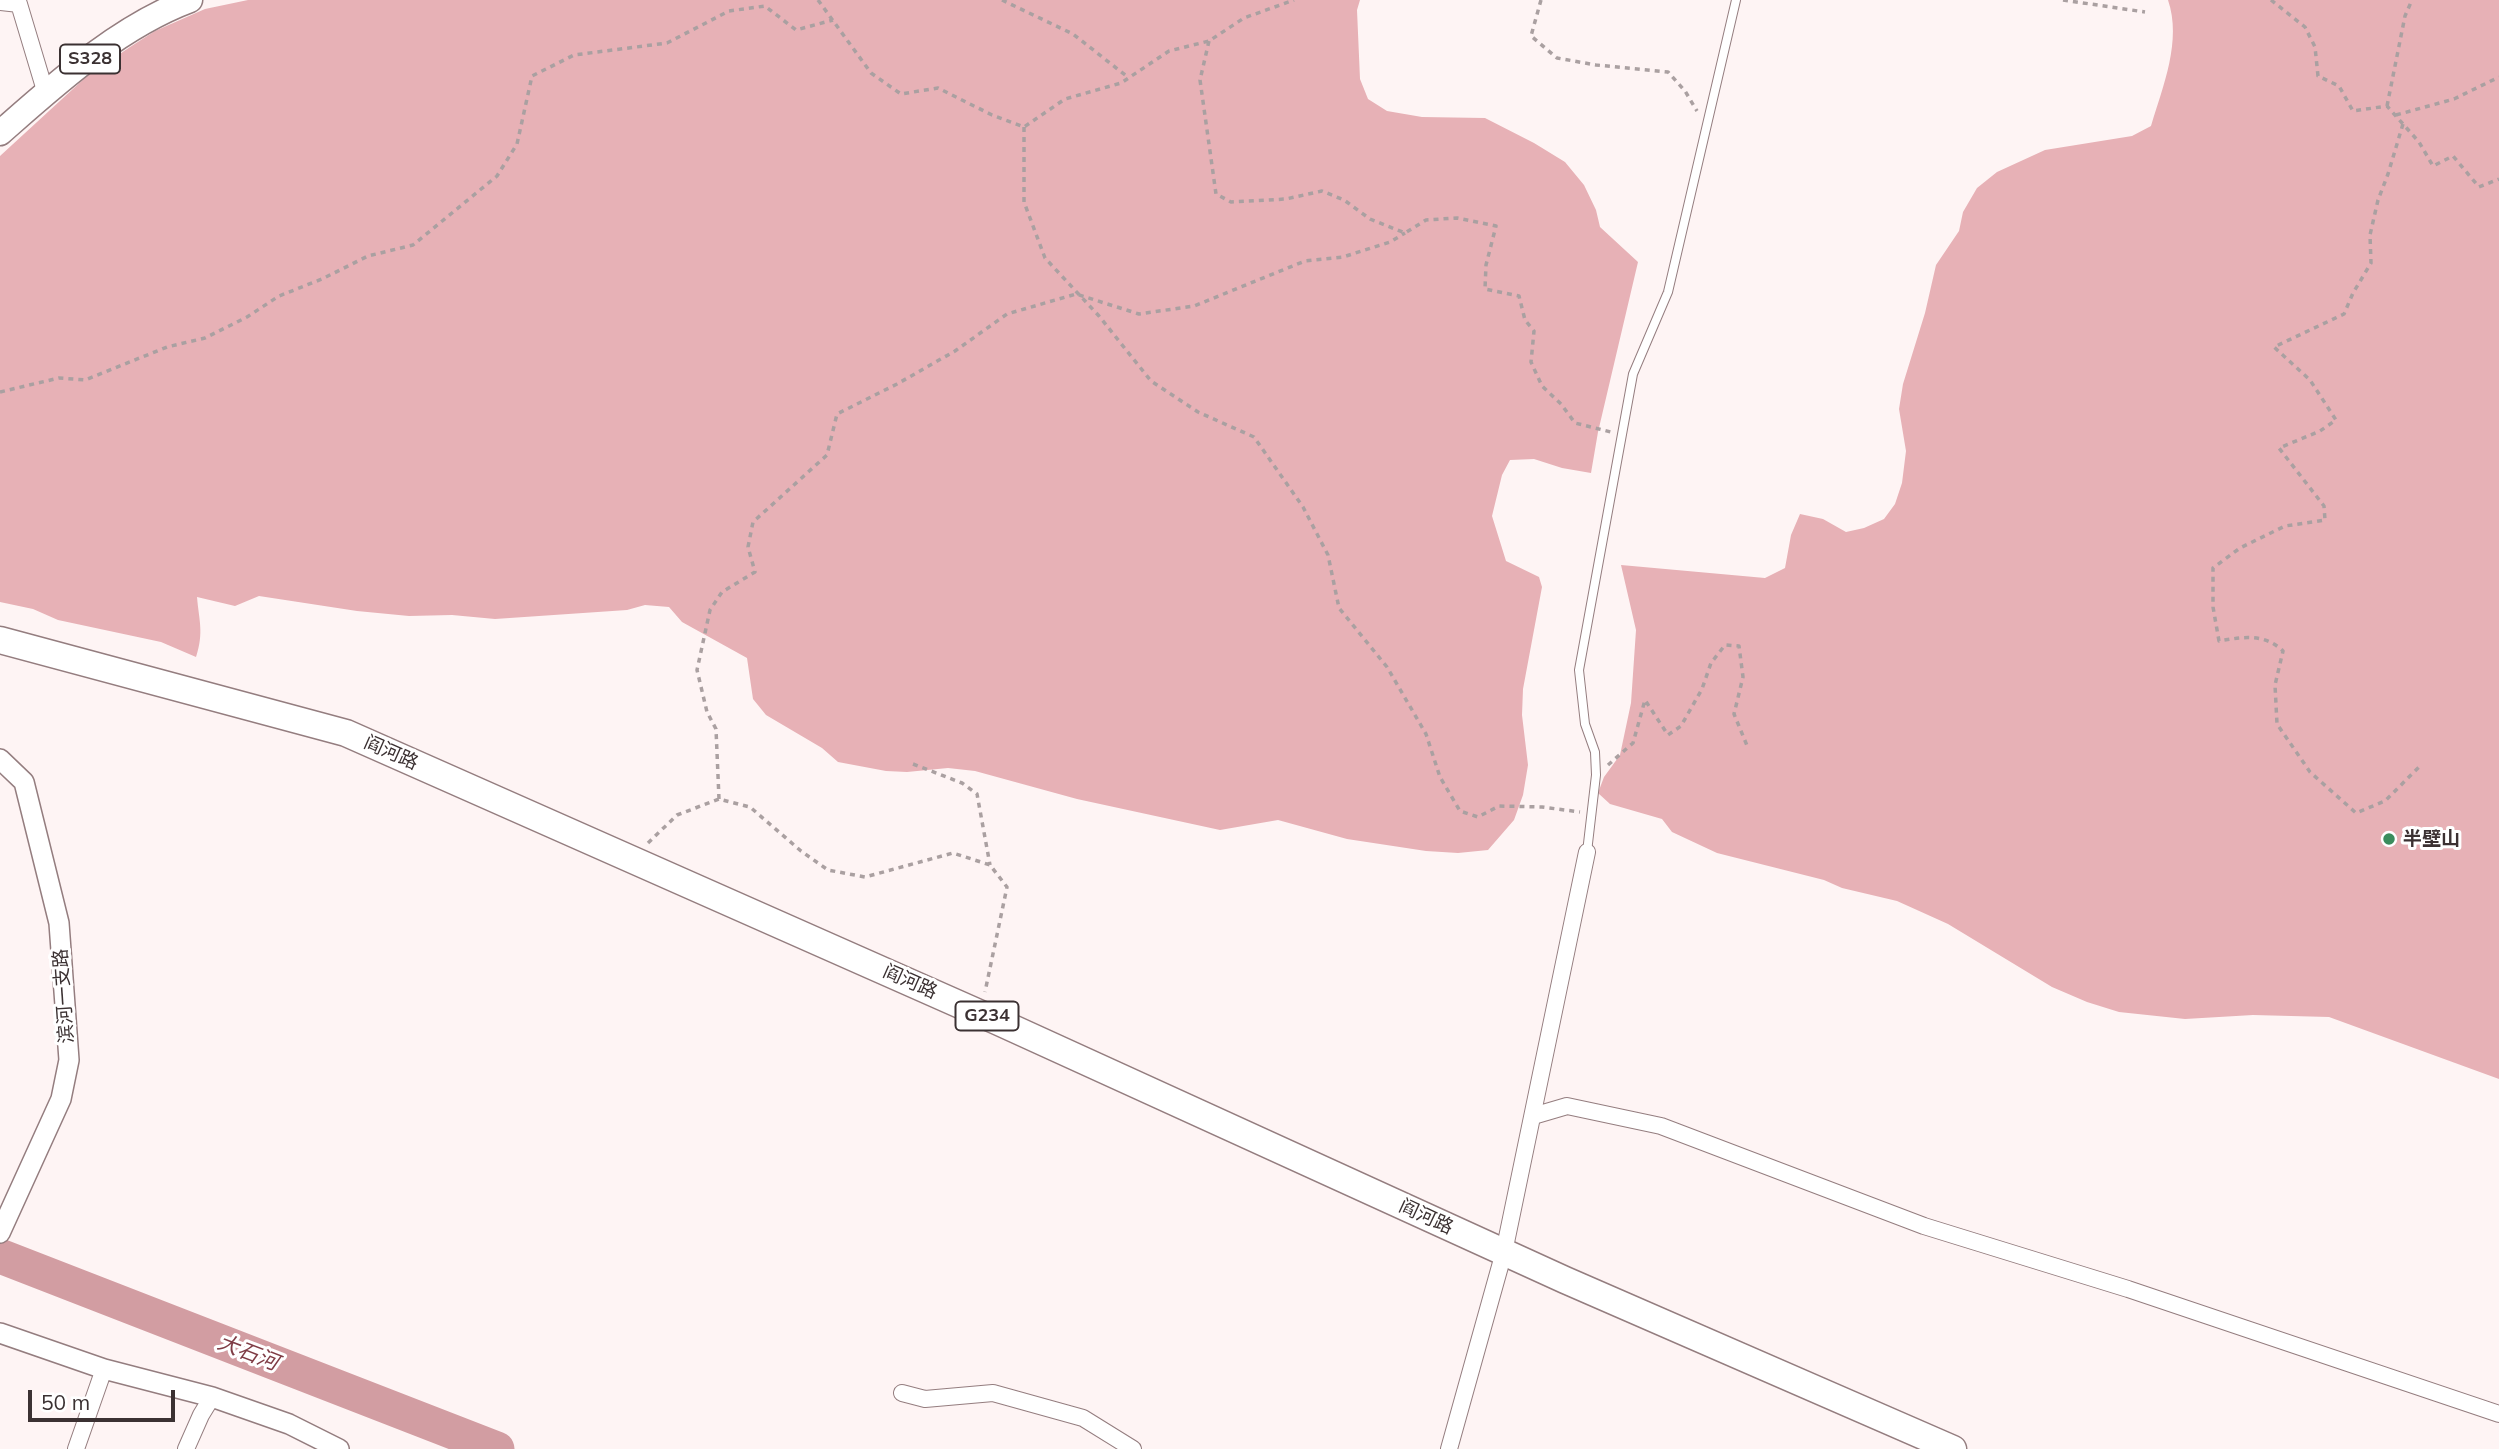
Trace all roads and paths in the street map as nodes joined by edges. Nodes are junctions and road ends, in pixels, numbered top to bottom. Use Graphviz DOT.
graph roads {
  1 [pos="190,0"];
  2 [pos="818,0"];
  3 [pos="1002,0"];
  4 [pos="1294,0"];
  5 [pos="1541,0"];
  6 [pos="1736,0"];
  7 [pos="2063,0"];
  8 [pos="2102,0"];
  9 [pos="2271,0"];
  10 [pos="2412,0"];
  11 [pos="0,2"];
  12 [pos="160,6"];
  13 [pos="2101,6"];
  14 [pos="2146,12"];
  15 [pos="833,20"];
  16 [pos="1209,41"];
  17 [pos="2499,77"];
  18 [pos="1129,78"];
  19 [pos="46,94"];
  20 [pos="2388,106"];
  21 [pos="2396,115"];
  22 [pos="2403,124"];
  23 [pos="1024,127"];
  24 [pos="1707,127"];
  25 [pos="0,133"];
  26 [pos="2499,179"];
  27 [pos="1405,233"];
  28 [pos="1076,294"];
  29 [pos="0,392"];
  30 [pos="1622,434"];
  31 [pos="0,640"];
  32 [pos="1748,748"];
  33 [pos="0,759"];
  34 [pos="913,764"];
  35 [pos="2419,767"];
  36 [pos="1596,775"];
  37 [pos="719,799"];
  38 [pos="1592,814"];
  39 [pos="1587,852"];
  40 [pos="631,859"];
  41 [pos="990,865"];
  42 [pos="979,1013"];
  43 [pos="1533,1116"];
  44 [pos="0,1233"];
  45 [pos="1504,1252"];
  46 [pos="0,1333"];
  47 [pos="104,1369"];
  48 [pos="902,1393"];
  49 [pos="212,1397"];
  50 [pos="2499,1413"];
  51 [pos="76,1449"];
  52 [pos="186,1449"];
  53 [pos="339,1449"];
  54 [pos="1133,1449"];
  55 [pos="1448,1449"];
  56 [pos="1953,1449"];
  1 -- 12 [label="main road, S328"];
  2 -- 15 [label="path"];
  3 -- 18 [label="path"];
  4 -- 16 [label="path"];
  5 -- 24 [label="path"];
  6 -- 24 [label="lane"];
  7 -- 13 [label="path"];
  8 -- 13 [label="path"];
  9 -- 20 [label="path"];
  10 -- 20 [label="path"];
  11 -- 19 [label="street"];
  12 -- 19 [label="main road, S328"];
  13 -- 14 [label="path"];
  15 -- 23 [label="path"];
  15 -- 29 [label="path"];
  16 -- 18 [label="path"];
  16 -- 27 [label="path"];
  17 -- 21 [label="path"];
  18 -- 23 [label="path"];
  19 -- 25 [label="main road, S328"];
  20 -- 21 [label="path"];
  21 -- 22 [label="path"];
  22 -- 26 [label="path"];
  22 -- 35 [label="path"];
  23 -- 28 [label="path"];
  24 -- 30 [label="lane"];
  27 -- 28 [label="path"];
  27 -- 30 [label="path"];
  28 -- 37 [label="path"];
  28 -- 38 [label="path"];
  30 -- 36 [label="lane"];
  31 -- 40 [label="highway, 阎河路 / G234"];
  32 -- 36 [label="path"];
  33 -- 44 [label="street, 滨河一支路"];
  34 -- 41 [label="path"];
  36 -- 38 [label="lane"];
  37 -- 40 [label="path"];
  37 -- 41 [label="path"];
  38 -- 39 [label="lane"];
  39 -- 43 [label="street"];
  40 -- 42 [label="highway, 阎河路 / G234"];
  41 -- 42 [label="path"];
  42 -- 45 [label="highway, 阎河路 / G234"];
  43 -- 45 [label="street"];
  43 -- 50 [label="street"];
  45 -- 55 [label="street"];
  45 -- 56 [label="highway, 阎河路 / G234"];
  46 -- 47 [label="street"];
  47 -- 49 [label="street"];
  47 -- 51 [label="street"];
  48 -- 54 [label="street"];
  49 -- 52 [label="street"];
  49 -- 53 [label="street"];
}
